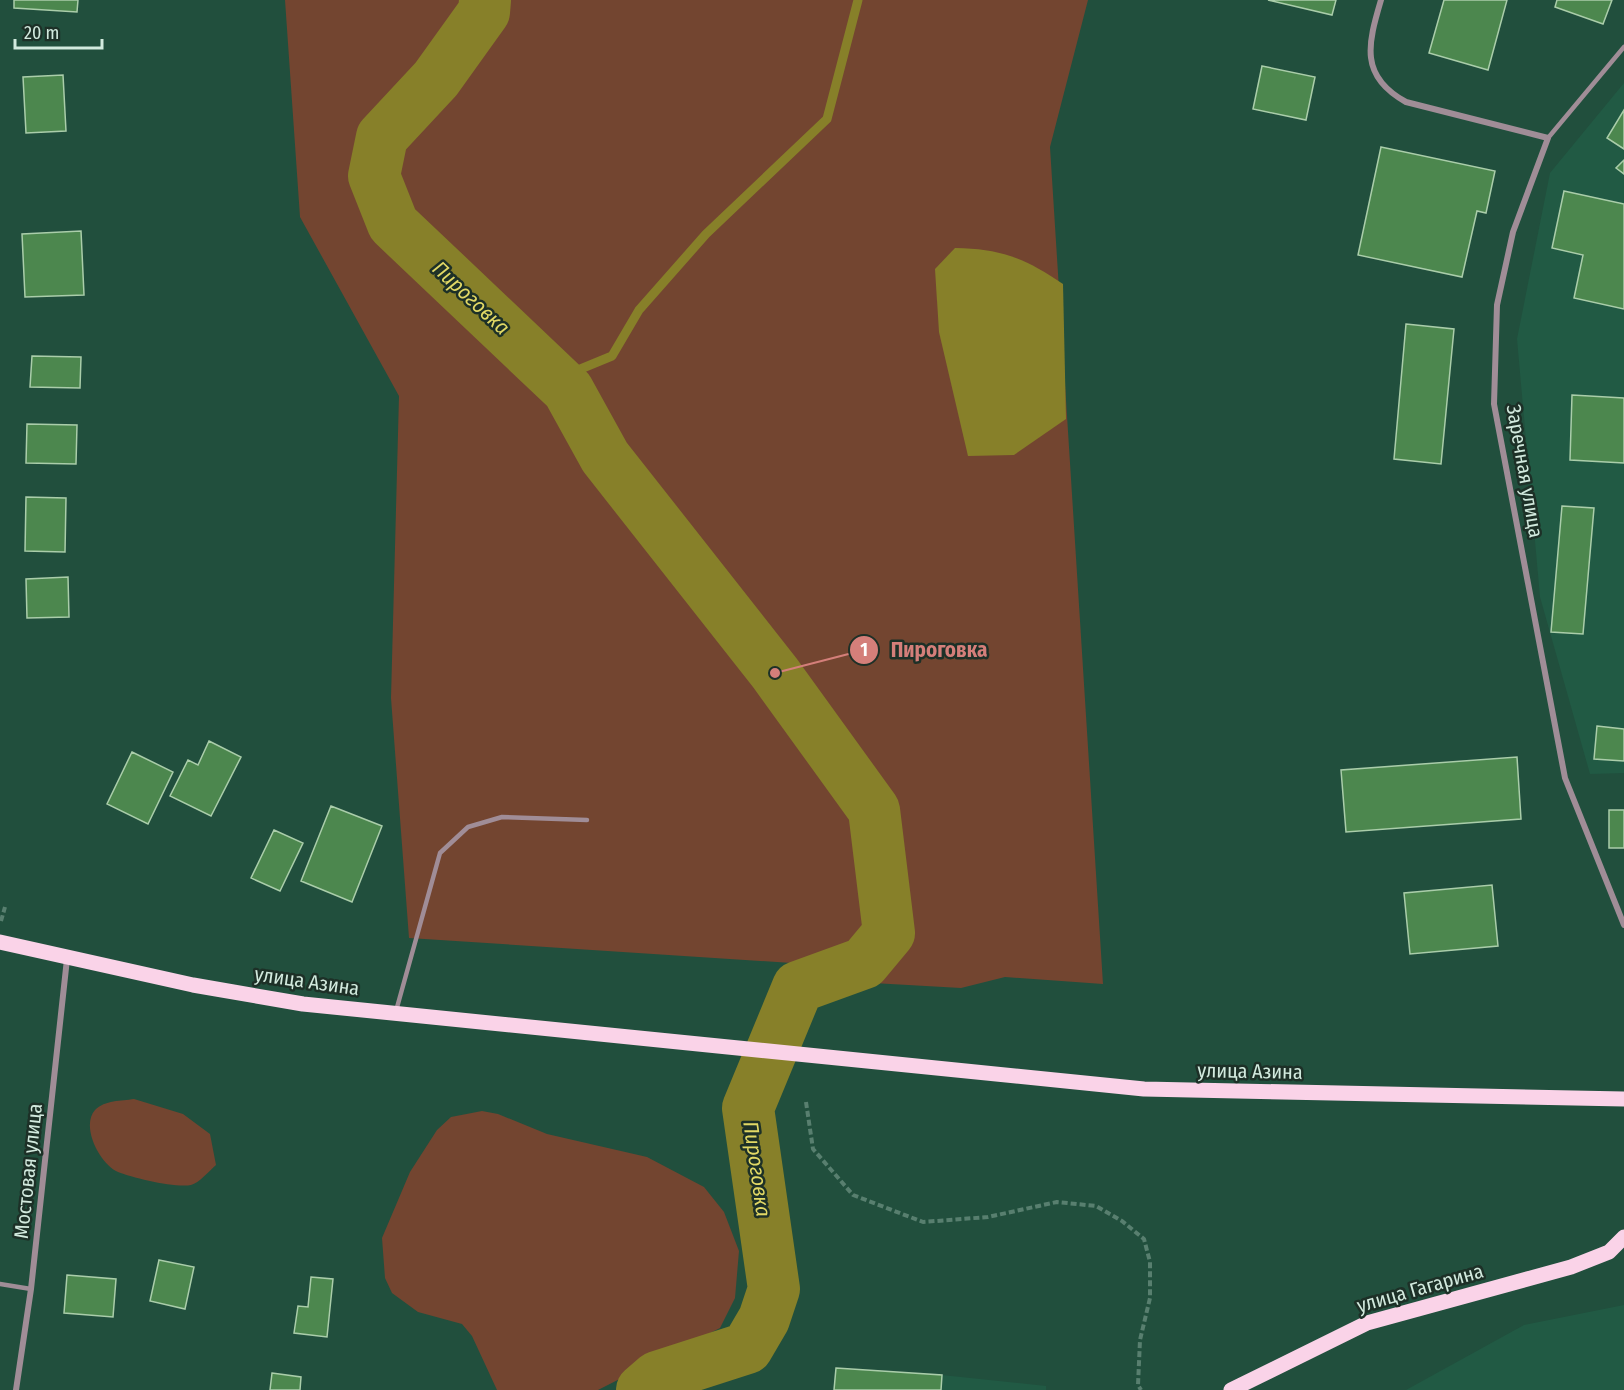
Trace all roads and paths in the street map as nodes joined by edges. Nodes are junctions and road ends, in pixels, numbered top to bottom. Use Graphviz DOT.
graph roads {
  1 [pos="1381,0"];
  2 [pos="1624,47"];
  3 [pos="1548,138"];
  4 [pos="587,820"];
  5 [pos="5,907"];
  6 [pos="1624,925"];
  7 [pos="0,926"];
  8 [pos="0,942"];
  9 [pos="67,956"];
  10 [pos="395,1013"];
  11 [pos="1624,1099"];
  12 [pos="806,1102"];
  13 [pos="1624,1237"];
  14 [pos="0,1284"];
  15 [pos="31,1289"];
  16 [pos="16,1390"];
  17 [pos="1141,1390"];
  18 [pos="1231,1390"];
  1 -- 3 [label="street"];
  2 -- 3 [label="lane"];
  3 -- 6 [label="street, Заречная улица"];
  4 -- 10 [label="lane"];
  5 -- 7 [label="path"];
  8 -- 9 [label="main road, улица Азина"];
  9 -- 10 [label="main road, улица Азина"];
  9 -- 15 [label="street, Мостовая улица"];
  10 -- 11 [label="main road, улица Азина"];
  12 -- 17 [label="path"];
  13 -- 18 [label="main road, улица Гагарина"];
  14 -- 15 [label="lane"];
  15 -- 16 [label="street, Мостовая улица"];
}
